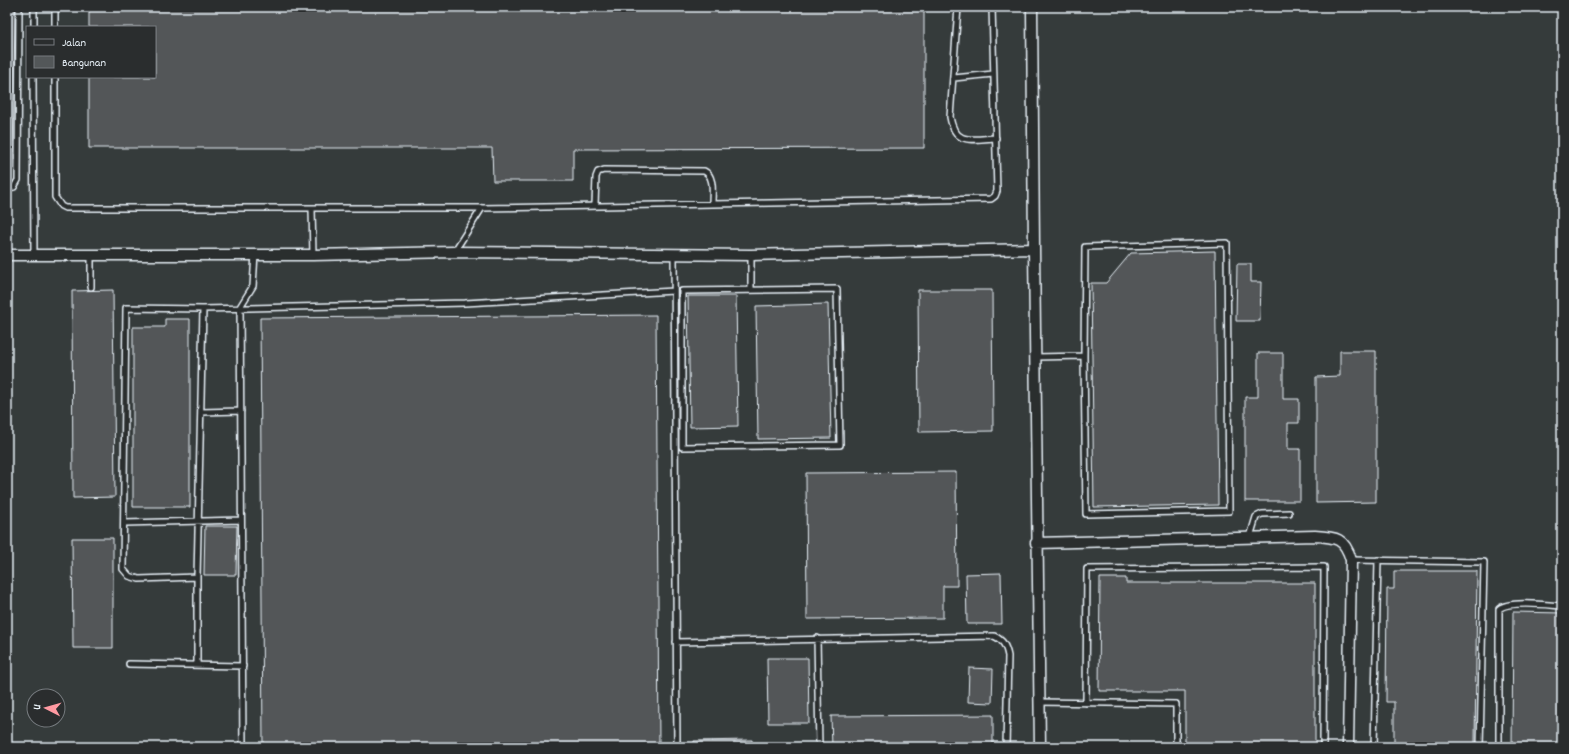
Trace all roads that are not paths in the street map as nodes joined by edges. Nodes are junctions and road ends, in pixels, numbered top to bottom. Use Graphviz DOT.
graph roads {
  1 [pos="19,7"];
  2 [pos="34,7"];
  3 [pos="55,7"];
  4 [pos="958,7"];
  5 [pos="992,7"];
  6 [pos="1032,7"];
  7 [pos="34,26"];
  8 [pos="55,26"];
  9 [pos="993,74"];
  10 [pos="33,78"];
  11 [pos="55,78"];
  12 [pos="954,78"];
  13 [pos="996,138"];
  14 [pos="7,190"];
  15 [pos="712,203"];
  16 [pos="594,205"];
  17 [pos="482,208"];
  18 [pos="312,209"];
  19 [pos="1034,249"];
  20 [pos="454,252"];
  21 [pos="255,254"];
  22 [pos="674,254"];
  23 [pos="7,255"];
  24 [pos="34,255"];
  25 [pos="312,255"];
  26 [pos="750,255"];
  27 [pos="91,256"];
  28 [pos="91,287"];
  29 [pos="751,290"];
  30 [pos="674,291"];
  31 [pos="240,306"];
  32 [pos="203,309"];
  33 [pos="1084,356"];
  34 [pos="1036,357"];
  35 [pos="241,411"];
  36 [pos="201,412"];
  37 [pos="1289,513"];
  38 [pos="241,520"];
  39 [pos="200,521"];
  40 [pos="125,523"];
  41 [pos="1250,537"];
  42 [pos="1036,543"];
  43 [pos="1351,560"];
  44 [pos="1378,560"];
  45 [pos="197,577"];
  46 [pos="1562,606"];
  47 [pos="818,638"];
  48 [pos="676,642"];
  49 [pos="129,664"];
  50 [pos="197,665"];
  51 [pos="243,666"];
  52 [pos="1039,702"];
  53 [pos="1086,703"];
  54 [pos="243,747"];
  55 [pos="677,747"];
  56 [pos="820,747"];
  57 [pos="1006,747"];
  58 [pos="1040,747"];
  59 [pos="1176,747"];
  60 [pos="1323,747"];
  61 [pos="1348,747"];
  62 [pos="1374,747"];
  63 [pos="1480,747"];
  64 [pos="1499,747"];
  1 -- 14 [label="lane"];
  2 -- 7 [label="lane"];
  3 -- 8 [label="lane"];
  4 -- 12 [label="lane"];
  5 -- 9 [label="lane"];
  6 -- 19 [label="street"];
  9 -- 12 [label="lane"];
  9 -- 13 [label="lane"];
  10 -- 24 [label="lane"];
  11 -- 18 [label="lane"];
  12 -- 13 [label="lane"];
  13 -- 15 [label="lane"];
  15 -- 16 [label="lane"];
  15 -- 16 [label="lane"];
  16 -- 17 [label="lane"];
  17 -- 18 [label="lane"];
  17 -- 20 [label="lane"];
  18 -- 25 [label="lane"];
  19 -- 26 [label="street"];
  19 -- 34 [label="street"];
  20 -- 22 [label="street"];
  20 -- 25 [label="street"];
  21 -- 25 [label="street"];
  21 -- 27 [label="street"];
  21 -- 31 [label="lane"];
  22 -- 26 [label="street"];
  22 -- 30 [label="lane"];
  23 -- 24 [label="street"];
  24 -- 27 [label="street"];
  26 -- 29 [label="lane"];
  27 -- 28 [label="lane"];
  29 -- 29 [label="lane"];
  30 -- 31 [label="lane"];
  30 -- 48 [label="lane"];
  31 -- 32 [label="lane"];
  31 -- 35 [label="lane"];
  32 -- 36 [label="lane"];
  32 -- 40 [label="lane"];
  33 -- 33 [label="lane"];
  33 -- 34 [label="lane"];
  34 -- 42 [label="street"];
  35 -- 36 [label="lane"];
  35 -- 38 [label="lane"];
  36 -- 39 [label="lane"];
  37 -- 41 [label="lane"];
  38 -- 39 [label="lane"];
  38 -- 51 [label="lane"];
  39 -- 40 [label="lane"];
  39 -- 45 [label="lane"];
  40 -- 45 [label="lane"];
  41 -- 42 [label="street"];
  41 -- 43 [label="street"];
  42 -- 52 [label="street"];
  43 -- 44 [label="lane"];
  43 -- 61 [label="street"];
  44 -- 62 [label="lane"];
  44 -- 63 [label="lane"];
  45 -- 50 [label="lane"];
  46 -- 64 [label="lane"];
  47 -- 48 [label="lane"];
  47 -- 56 [label="lane"];
  47 -- 57 [label="lane"];
  48 -- 55 [label="lane"];
  49 -- 50 [label="lane"];
  50 -- 51 [label="lane"];
  51 -- 54 [label="lane"];
  52 -- 53 [label="lane"];
  52 -- 58 [label="street"];
  53 -- 59 [label="lane"];
  53 -- 60 [label="lane"];
}
